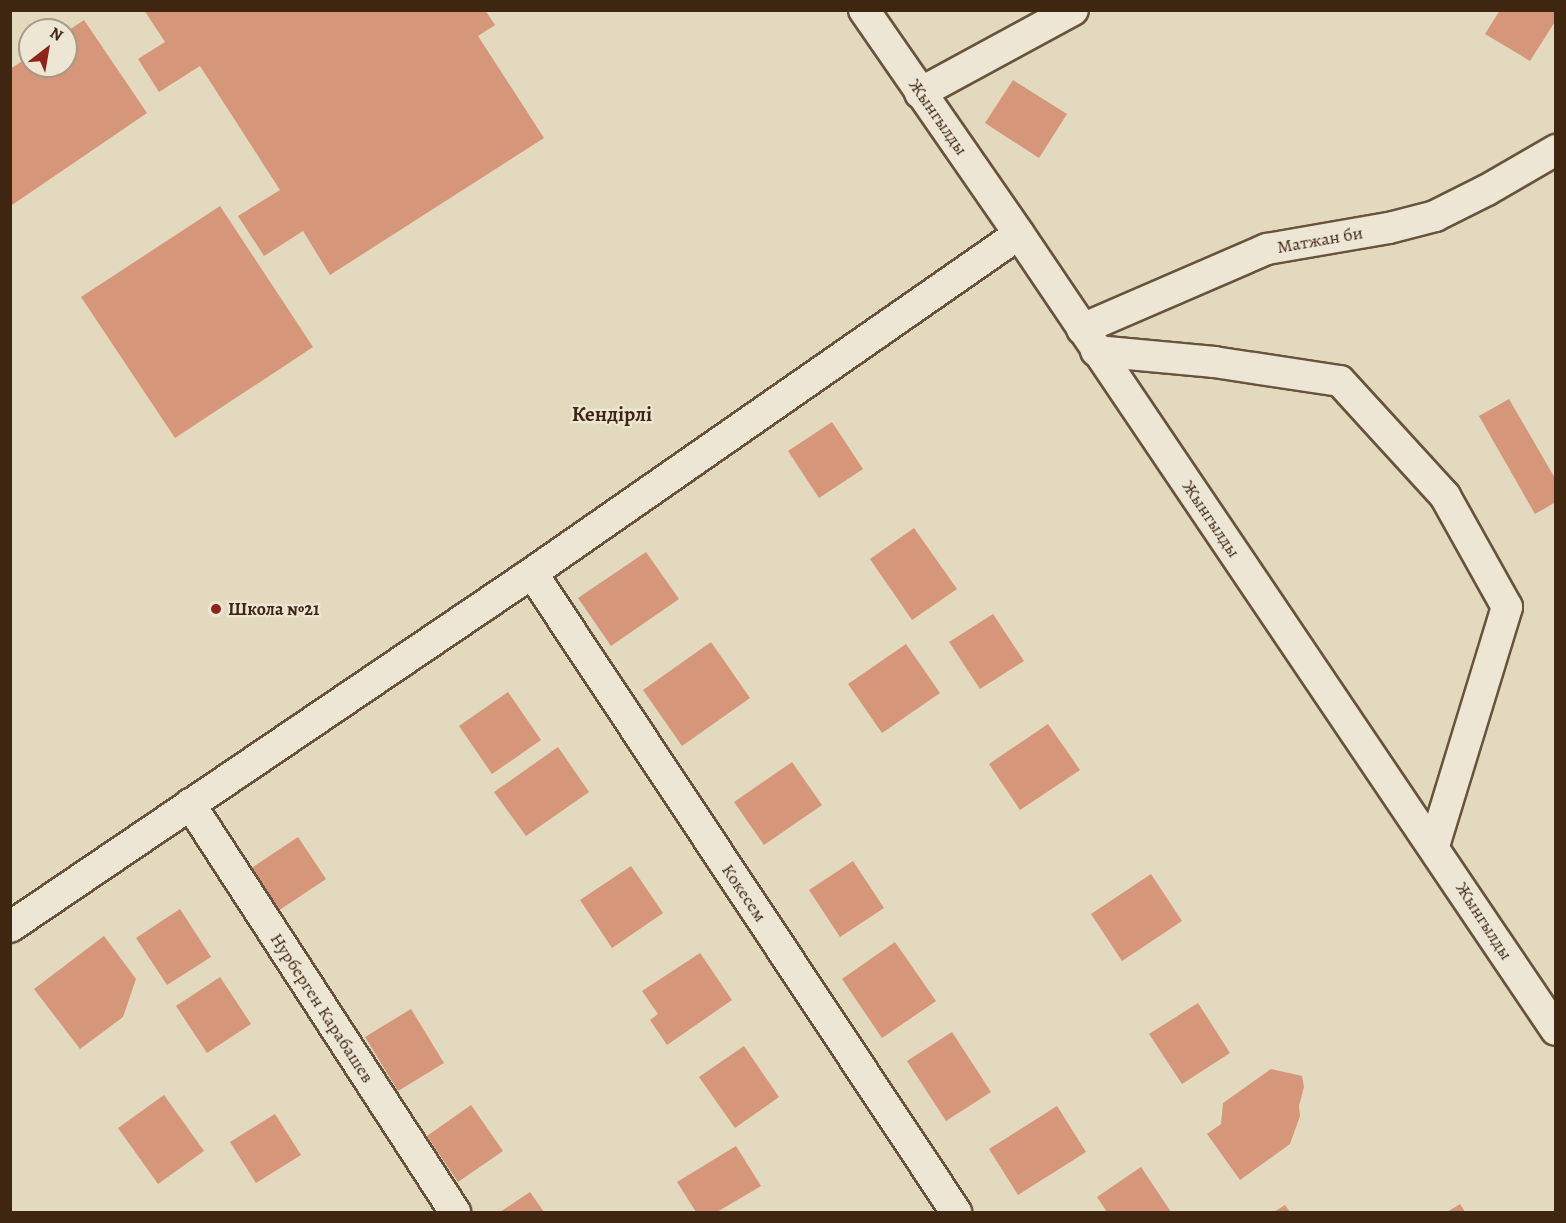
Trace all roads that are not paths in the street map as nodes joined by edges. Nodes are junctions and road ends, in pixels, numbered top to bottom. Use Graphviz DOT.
graph roads {
  1 [pos="864,10"];
  2 [pos="1073,10"];
  3 [pos="920,93"];
  4 [pos="1556,150"];
  5 [pos="1019,234"];
  6 [pos="1089,340"];
  7 [pos="532,573"];
  8 [pos="190,804"];
  9 [pos="1434,846"];
  10 [pos="10,927"];
  11 [pos="1556,1030"];
  12 [pos="455,1212"];
  13 [pos="956,1212"];
  1 -- 3 [label="street, Жынгылды"];
  2 -- 3 [label="street"];
  3 -- 5 [label="street, Жынгылды"];
  4 -- 6 [label="street, Матжан би"];
  5 -- 6 [label="street, Жынгылды"];
  5 -- 7 [label="street"];
  6 -- 9 [label="street, Жынгылды"];
  6 -- 9 [label="street"];
  7 -- 8 [label="street"];
  7 -- 13 [label="street, Кокесем"];
  8 -- 10 [label="street"];
  8 -- 12 [label="street, Нурберген Карабашев"];
  9 -- 11 [label="street, Жынгылды"];
}
